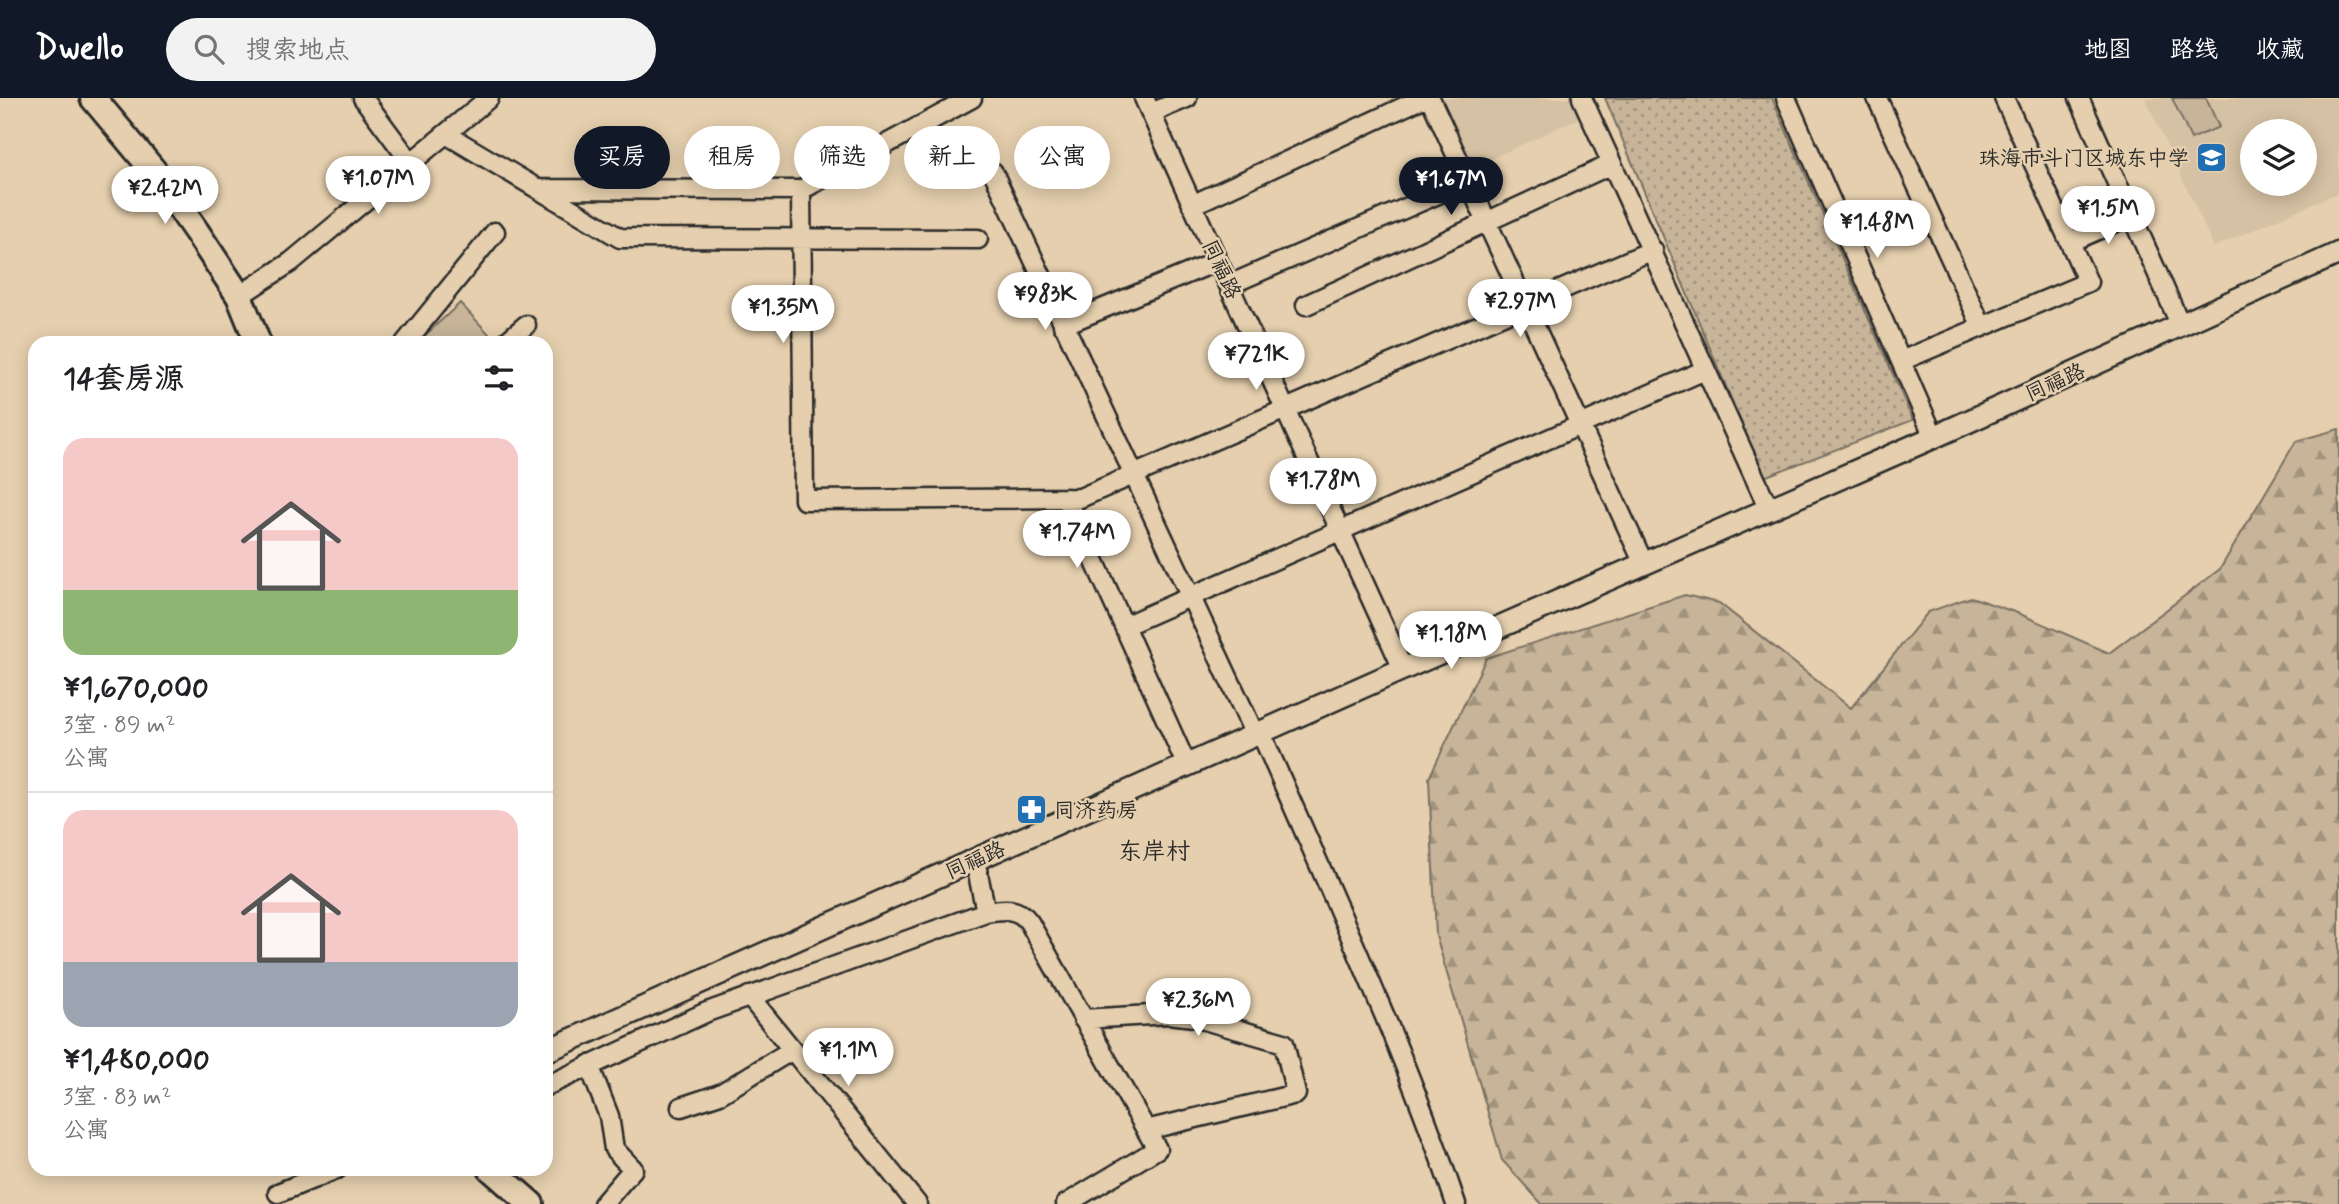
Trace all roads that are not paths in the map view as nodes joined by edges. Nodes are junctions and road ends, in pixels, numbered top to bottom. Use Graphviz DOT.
graph roads {
  1 [pos="93,98"];
  2 [pos="363,98"];
  3 [pos="489,98"];
  4 [pos="972,98"];
  5 [pos="1187,98"];
  6 [pos="1423,98"];
  7 [pos="1430,98"];
  8 [pos="1582,98"];
  9 [pos="1786,98"];
  10 [pos="1877,98"];
  11 [pos="2004,98"];
  12 [pos="2079,98"];
  13 [pos="1147,106"];
  14 [pos="446,134"];
  15 [pos="412,164"];
  16 [pos="1612,164"];
  17 [pos="1468,181"];
  18 [pos="1000,187"];
  19 [pos="537,189"];
  20 [pos="801,190"];
  21 [pos="1192,205"];
  22 [pos="2132,215"];
  23 [pos="1487,222"];
  24 [pos="495,232"];
  25 [pos="801,239"];
  26 [pos="978,239"];
  27 [pos="2070,242"];
  28 [pos="1653,250"];
  29 [pos="2339,253"];
  30 [pos="1218,261"];
  31 [pos="1229,285"];
  32 [pos="239,296"];
  33 [pos="1306,305"];
  34 [pos="1525,305"];
  35 [pos="526,325"];
  36 [pos="1063,325"];
  37 [pos="2181,326"];
  38 [pos="1982,327"];
  39 [pos="255,336"];
  40 [pos="411,336"];
  41 [pos="513,336"];
  42 [pos="1900,361"];
  43 [pos="1705,370"];
  44 [pos="1285,409"];
  45 [pos="1580,425"];
  46 [pos="1934,437"];
  47 [pos="1133,476"];
  48 [pos="1066,498"];
  49 [pos="1769,509"];
  50 [pos="1341,531"];
  51 [pos="1644,564"];
  52 [pos="1190,597"];
  53 [pos="1124,626"];
  54 [pos="1404,669"];
  55 [pos="1258,734"];
  56 [pos="1187,766"];
  57 [pos="975,860"];
  58 [pos="986,912"];
  59 [pos="749,996"];
  60 [pos="1083,1019"];
  61 [pos="553,1048"];
  62 [pos="792,1050"];
  63 [pos="589,1065"];
  64 [pos="553,1083"];
  65 [pos="681,1107"];
  66 [pos="1146,1130"];
  67 [pos="320,1176"];
  68 [pos="499,1176"];
  69 [pos="278,1194"];
  70 [pos="531,1204"];
  71 [pos="603,1204"];
  72 [pos="917,1204"];
  73 [pos="1066,1204"];
  74 [pos="1456,1204"];
  1 -- 32 [label="main road"];
  2 -- 15 [label="street"];
  3 -- 14 [label="street"];
  4 -- 20 [label="street"];
  5 -- 13 [label="street"];
  6 -- 21 [label="street"];
  7 -- 17 [label="street"];
  8 -- 16 [label="street"];
  9 -- 42 [label="street"];
  10 -- 38 [label="street"];
  11 -- 27 [label="street"];
  12 -- 22 [label="street"];
  13 -- 21 [label="street, 同福路"];
  14 -- 15 [label="street"];
  14 -- 19 [label="street"];
  15 -- 32 [label="street"];
  16 -- 23 [label="street"];
  16 -- 28 [label="street"];
  17 -- 23 [label="street"];
  17 -- 31 [label="street"];
  18 -- 36 [label="street"];
  19 -- 20 [label="street"];
  19 -- 25 [label="street"];
  20 -- 25 [label="street"];
  21 -- 30 [label="street, 同福路"];
  22 -- 27 [label="street"];
  22 -- 37 [label="street"];
  23 -- 33 [label="street"];
  23 -- 34 [label="street"];
  24 -- 40 [label="street"];
  25 -- 26 [label="street"];
  25 -- 48 [label="street"];
  27 -- 38 [label="street"];
  28 -- 34 [label="street"];
  28 -- 43 [label="street"];
  29 -- 37 [label="street, 同福路"];
  30 -- 31 [label="street, 同福路"];
  30 -- 36 [label="street"];
  31 -- 44 [label="street, 同福路"];
  32 -- 39 [label="main road"];
  34 -- 44 [label="street"];
  34 -- 45 [label="street"];
  35 -- 41 [label="street"];
  36 -- 47 [label="street"];
  37 -- 46 [label="street, 同福路"];
  38 -- 42 [label="street"];
  42 -- 46 [label="street"];
  43 -- 45 [label="street"];
  43 -- 49 [label="street"];
  44 -- 47 [label="street"];
  44 -- 50 [label="street, 同福路"];
  45 -- 50 [label="street"];
  45 -- 51 [label="street"];
  46 -- 49 [label="street, 同福路"];
  47 -- 48 [label="street"];
  47 -- 52 [label="street"];
  48 -- 53 [label="street"];
  49 -- 51 [label="street, 同福路"];
  50 -- 52 [label="street"];
  50 -- 54 [label="street, 同福路"];
  51 -- 54 [label="street, 同福路"];
  52 -- 53 [label="street"];
  52 -- 55 [label="street"];
  53 -- 56 [label="street"];
  54 -- 55 [label="street, 同福路"];
  55 -- 56 [label="street, 同福路"];
  55 -- 74 [label="street"];
  56 -- 57 [label="street, 同福路"];
  57 -- 58 [label="street"];
  57 -- 61 [label="street, 同福路"];
  58 -- 59 [label="street"];
  58 -- 60 [label="street"];
  59 -- 62 [label="street"];
  59 -- 63 [label="street"];
  60 -- 66 [label="street"];
  60 -- 66 [label="street"];
  62 -- 65 [label="street"];
  62 -- 72 [label="street"];
  63 -- 64 [label="street"];
  63 -- 71 [label="street"];
  66 -- 73 [label="street"];
  67 -- 69 [label="street"];
  68 -- 70 [label="main road"];
}
